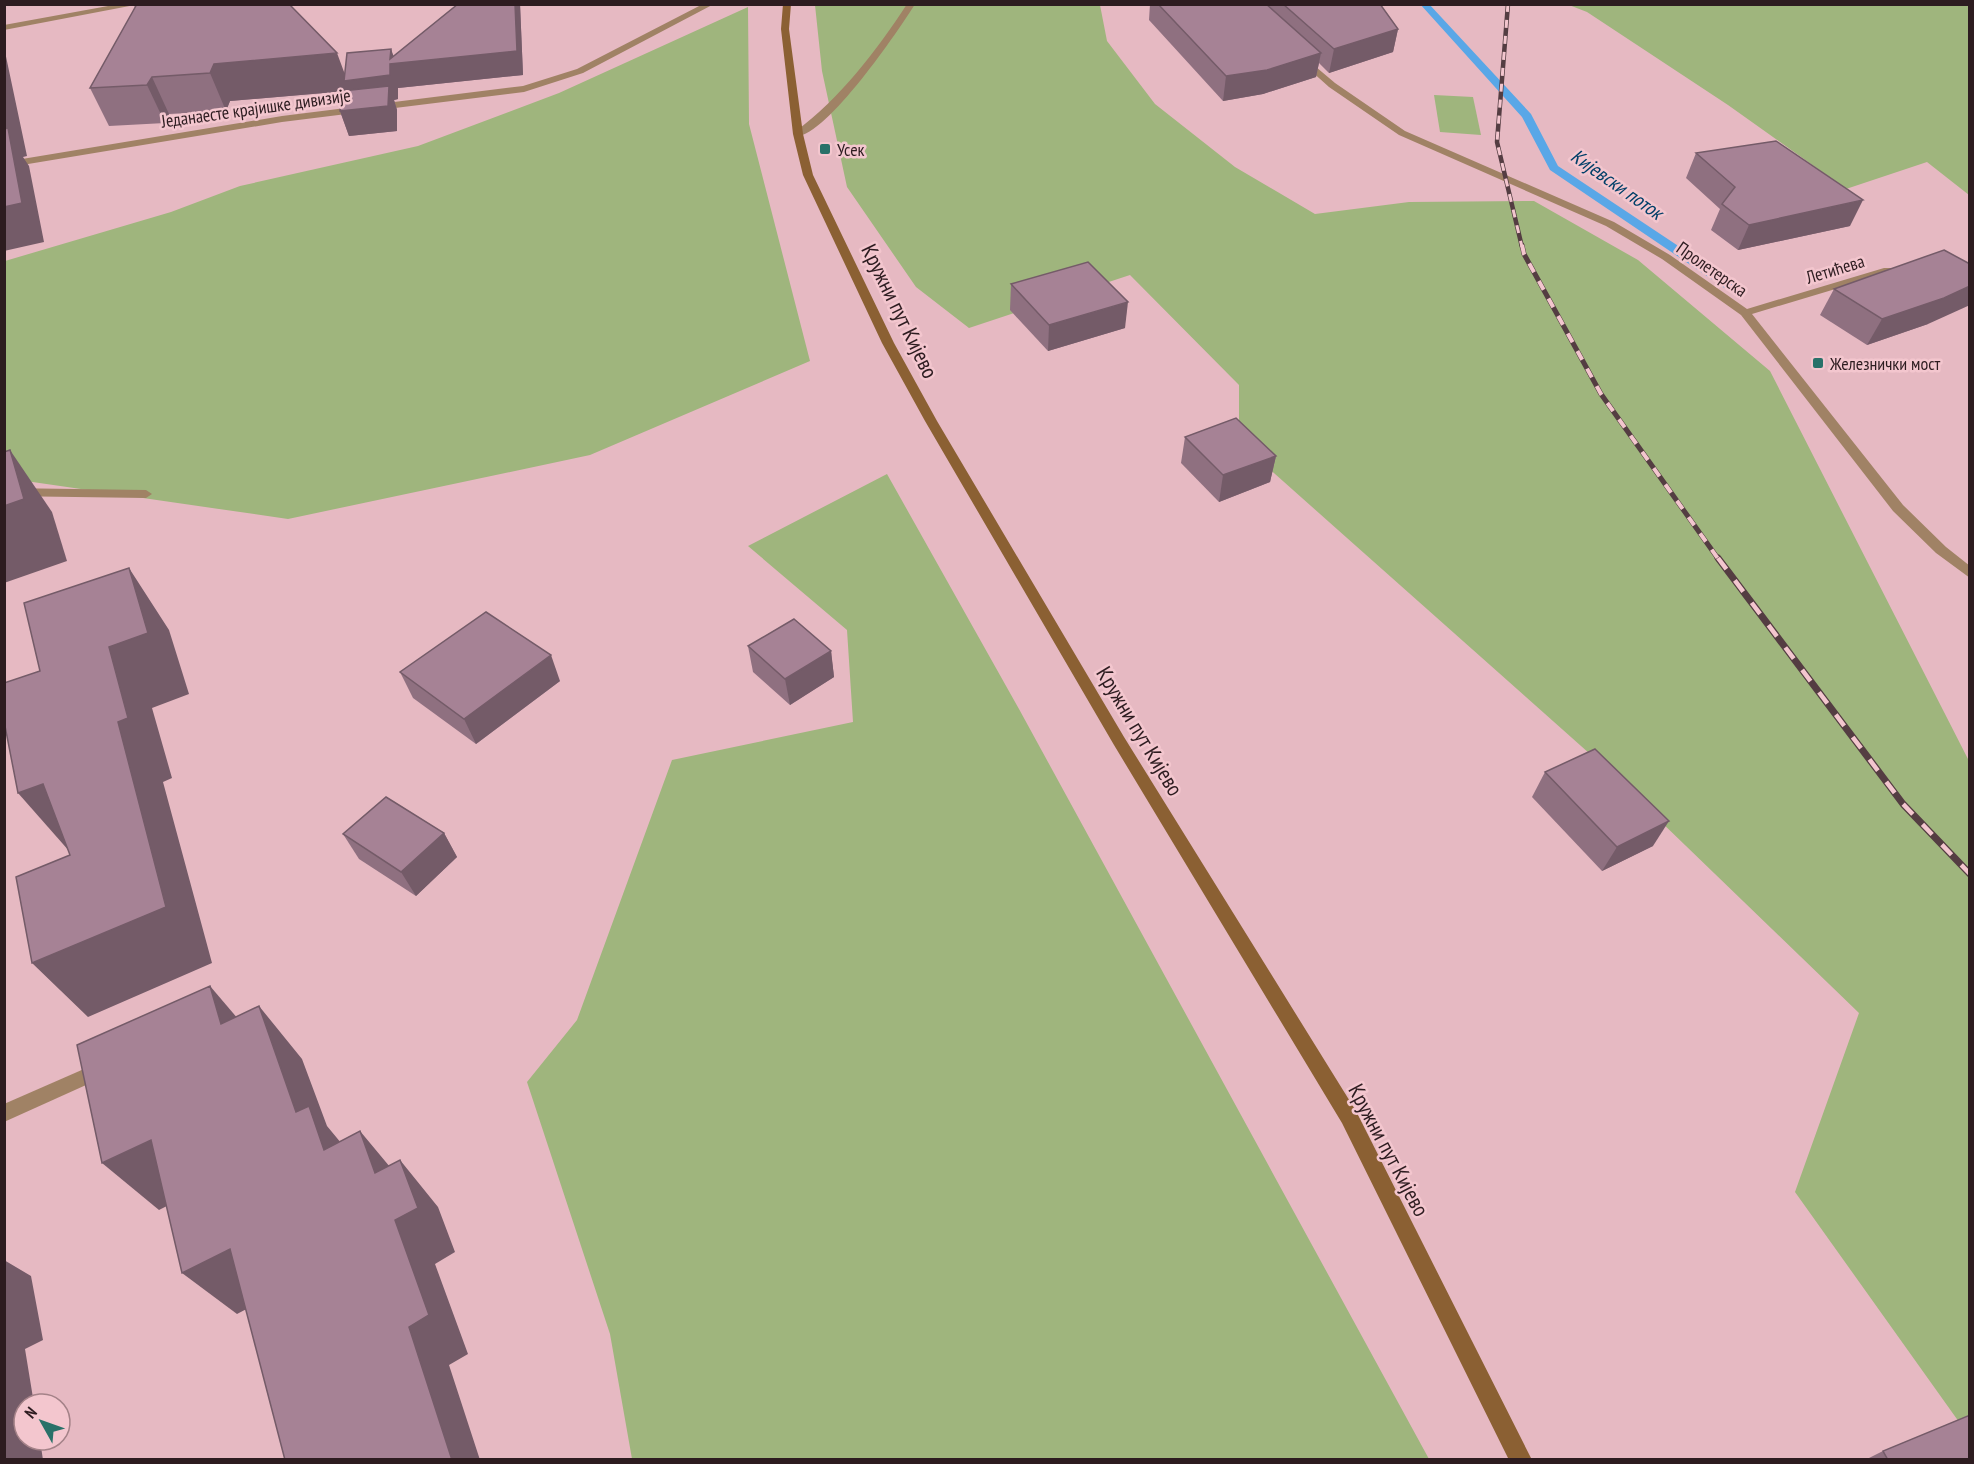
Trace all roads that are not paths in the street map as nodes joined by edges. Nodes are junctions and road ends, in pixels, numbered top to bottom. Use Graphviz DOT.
graph roads {
  1 [pos="136,4"];
  2 [pos="710,4"];
  3 [pos="787,4"];
  4 [pos="911,4"];
  5 [pos="4,28"];
  6 [pos="1296,53"];
  7 [pos="798,134"];
  8 [pos="4,165"];
  9 [pos="1899,267"];
  10 [pos="1745,313"];
  11 [pos="4,492"];
  12 [pos="146,494"];
  13 [pos="1970,573"];
  14 [pos="115,1064"];
  15 [pos="4,1113"];
  16 [pos="1521,1460"];
  1 -- 5 [label="street"];
  2 -- 8 [label="street, Једанаесте крајишке дивизије"];
  3 -- 7 [label="main road, Кружни пут Кијево"];
  4 -- 7 [label="street"];
  6 -- 10 [label="street, Пролетерска"];
  7 -- 16 [label="main road, Кружни пут Кијево"];
  9 -- 10 [label="street, Летићева"];
  10 -- 13 [label="street, Пролетерска"];
  11 -- 12 [label="street"];
  14 -- 15 [label="street"];
}
